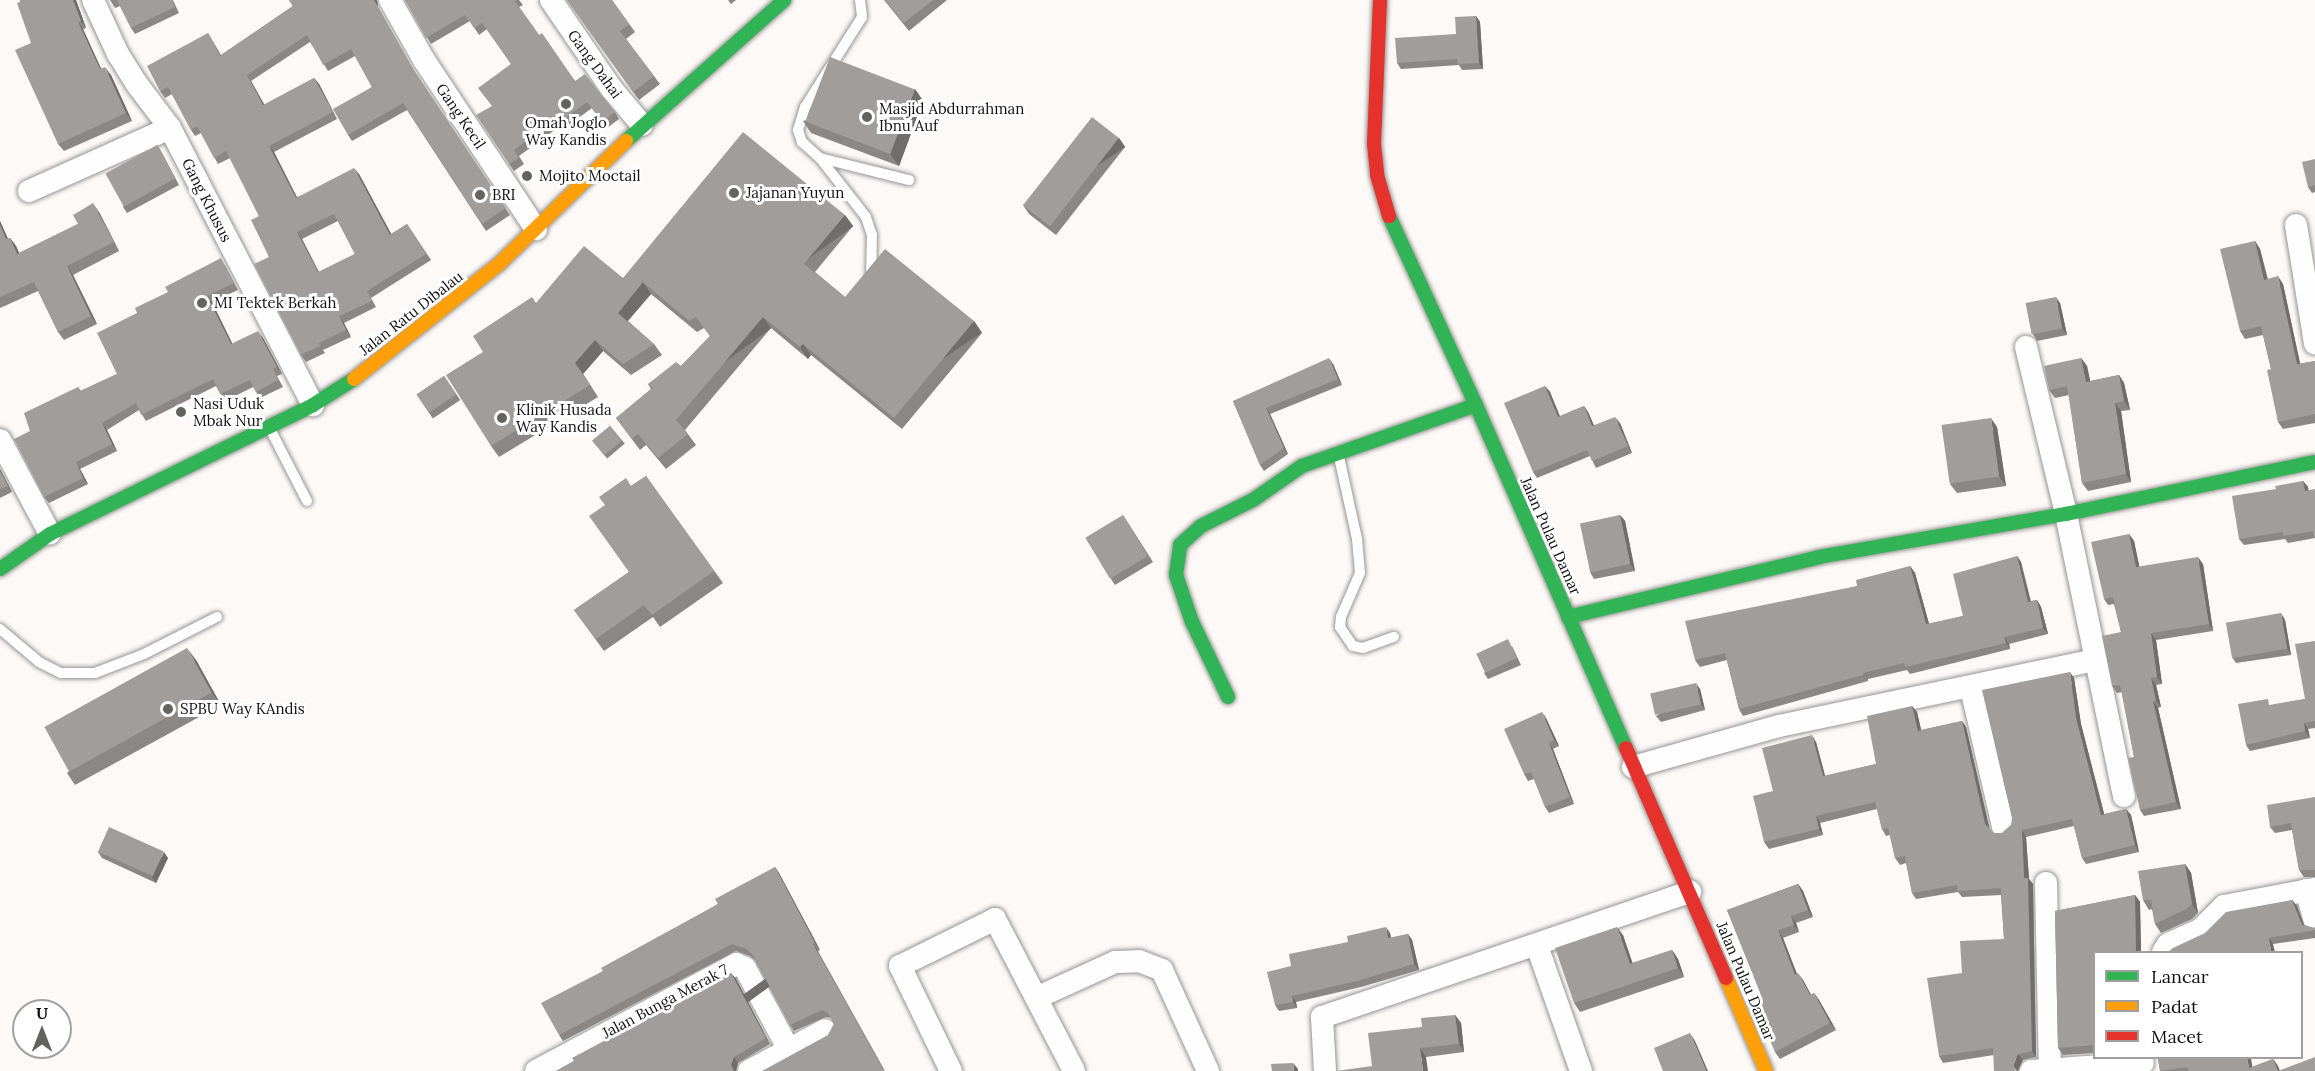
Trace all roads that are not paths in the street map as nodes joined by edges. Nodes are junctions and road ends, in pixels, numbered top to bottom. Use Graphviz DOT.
graph roads {
  1 [pos="93,0"];
  2 [pos="390,0"];
  3 [pos="551,0"];
  4 [pos="860,0"];
  5 [pos="1380,0"];
  6 [pos="779,1"];
  7 [pos="642,125"];
  8 [pos="170,129"];
  9 [pos="820,158"];
  10 [pos="909,180"];
  11 [pos="29,192"];
  12 [pos="2296,225"];
  13 [pos="536,229"];
  14 [pos="871,276"];
  15 [pos="2315,343"];
  16 [pos="2026,347"];
  17 [pos="313,405"];
  18 [pos="1476,405"];
  19 [pos="269,426"];
  20 [pos="0,440"];
  21 [pos="1338,454"];
  22 [pos="2315,462"];
  23 [pos="307,501"];
  24 [pos="2066,514"];
  25 [pos="50,534"];
  26 [pos="0,569"];
  27 [pos="217,616"];
  28 [pos="1568,617"];
  29 [pos="0,629"];
  30 [pos="1394,637"];
  31 [pos="2096,660"];
  32 [pos="1971,688"];
  33 [pos="1228,698"];
  34 [pos="1633,767"];
  35 [pos="2124,796"];
  36 [pos="2003,826"];
  37 [pos="2046,883"];
  38 [pos="2310,890"];
  39 [pos="1690,892"];
  40 [pos="2315,921"];
  41 [pos="1537,946"];
  42 [pos="2164,951"];
  43 [pos="1036,998"];
  44 [pos="825,1030"];
  45 [pos="789,1050"];
  46 [pos="2146,1064"];
  47 [pos="2041,1070"];
  48 [pos="536,1071"];
  49 [pos="749,1071"];
  50 [pos="951,1071"];
  51 [pos="1074,1071"];
  52 [pos="1209,1071"];
  53 [pos="1325,1071"];
  54 [pos="1581,1071"];
  55 [pos="1766,1071"];
  1 -- 8 [label="street, Gang Khusus"];
  2 -- 13 [label="street, Gang Kecil"];
  3 -- 7 [label="street, Gang Dahai"];
  4 -- 9 [label="lane"];
  5 -- 18 [label="street, Jalan Pulau Damar"];
  6 -- 7 [label="street, Jalan Ratu Dibalau"];
  7 -- 13 [label="street, Jalan Ratu Dibalau"];
  8 -- 11 [label="street"];
  8 -- 17 [label="street, Gang Khusus"];
  9 -- 10 [label="lane"];
  9 -- 14 [label="lane"];
  12 -- 15 [label="street"];
  13 -- 17 [label="street, Jalan Ratu Dibalau"];
  16 -- 24 [label="street"];
  17 -- 19 [label="street, Jalan Ratu Dibalau"];
  18 -- 21 [label="street"];
  18 -- 28 [label="street, Jalan Pulau Damar"];
  19 -- 23 [label="lane"];
  19 -- 25 [label="street, Jalan Ratu Dibalau"];
  20 -- 25 [label="street"];
  21 -- 30 [label="lane"];
  21 -- 33 [label="street"];
  22 -- 24 [label="street"];
  24 -- 28 [label="street"];
  24 -- 31 [label="street"];
  25 -- 26 [label="street, Jalan Ratu Dibalau"];
  27 -- 29 [label="lane"];
  28 -- 34 [label="street, Jalan Pulau Damar"];
  31 -- 32 [label="street"];
  31 -- 35 [label="street"];
  32 -- 34 [label="street"];
  32 -- 36 [label="street"];
  34 -- 39 [label="street, Jalan Pulau Damar"];
  37 -- 47 [label="street"];
  38 -- 40 [label="street"];
  38 -- 42 [label="street"];
  39 -- 41 [label="street"];
  39 -- 55 [label="street, Jalan Pulau Damar"];
  41 -- 53 [label="street"];
  41 -- 54 [label="street"];
  43 -- 50 [label="street"];
  43 -- 51 [label="street"];
  43 -- 52 [label="street"];
  44 -- 45 [label="street"];
  45 -- 48 [label="street, Jalan Bunga Merak 7"];
  45 -- 49 [label="street"];
  46 -- 47 [label="street"];
}
